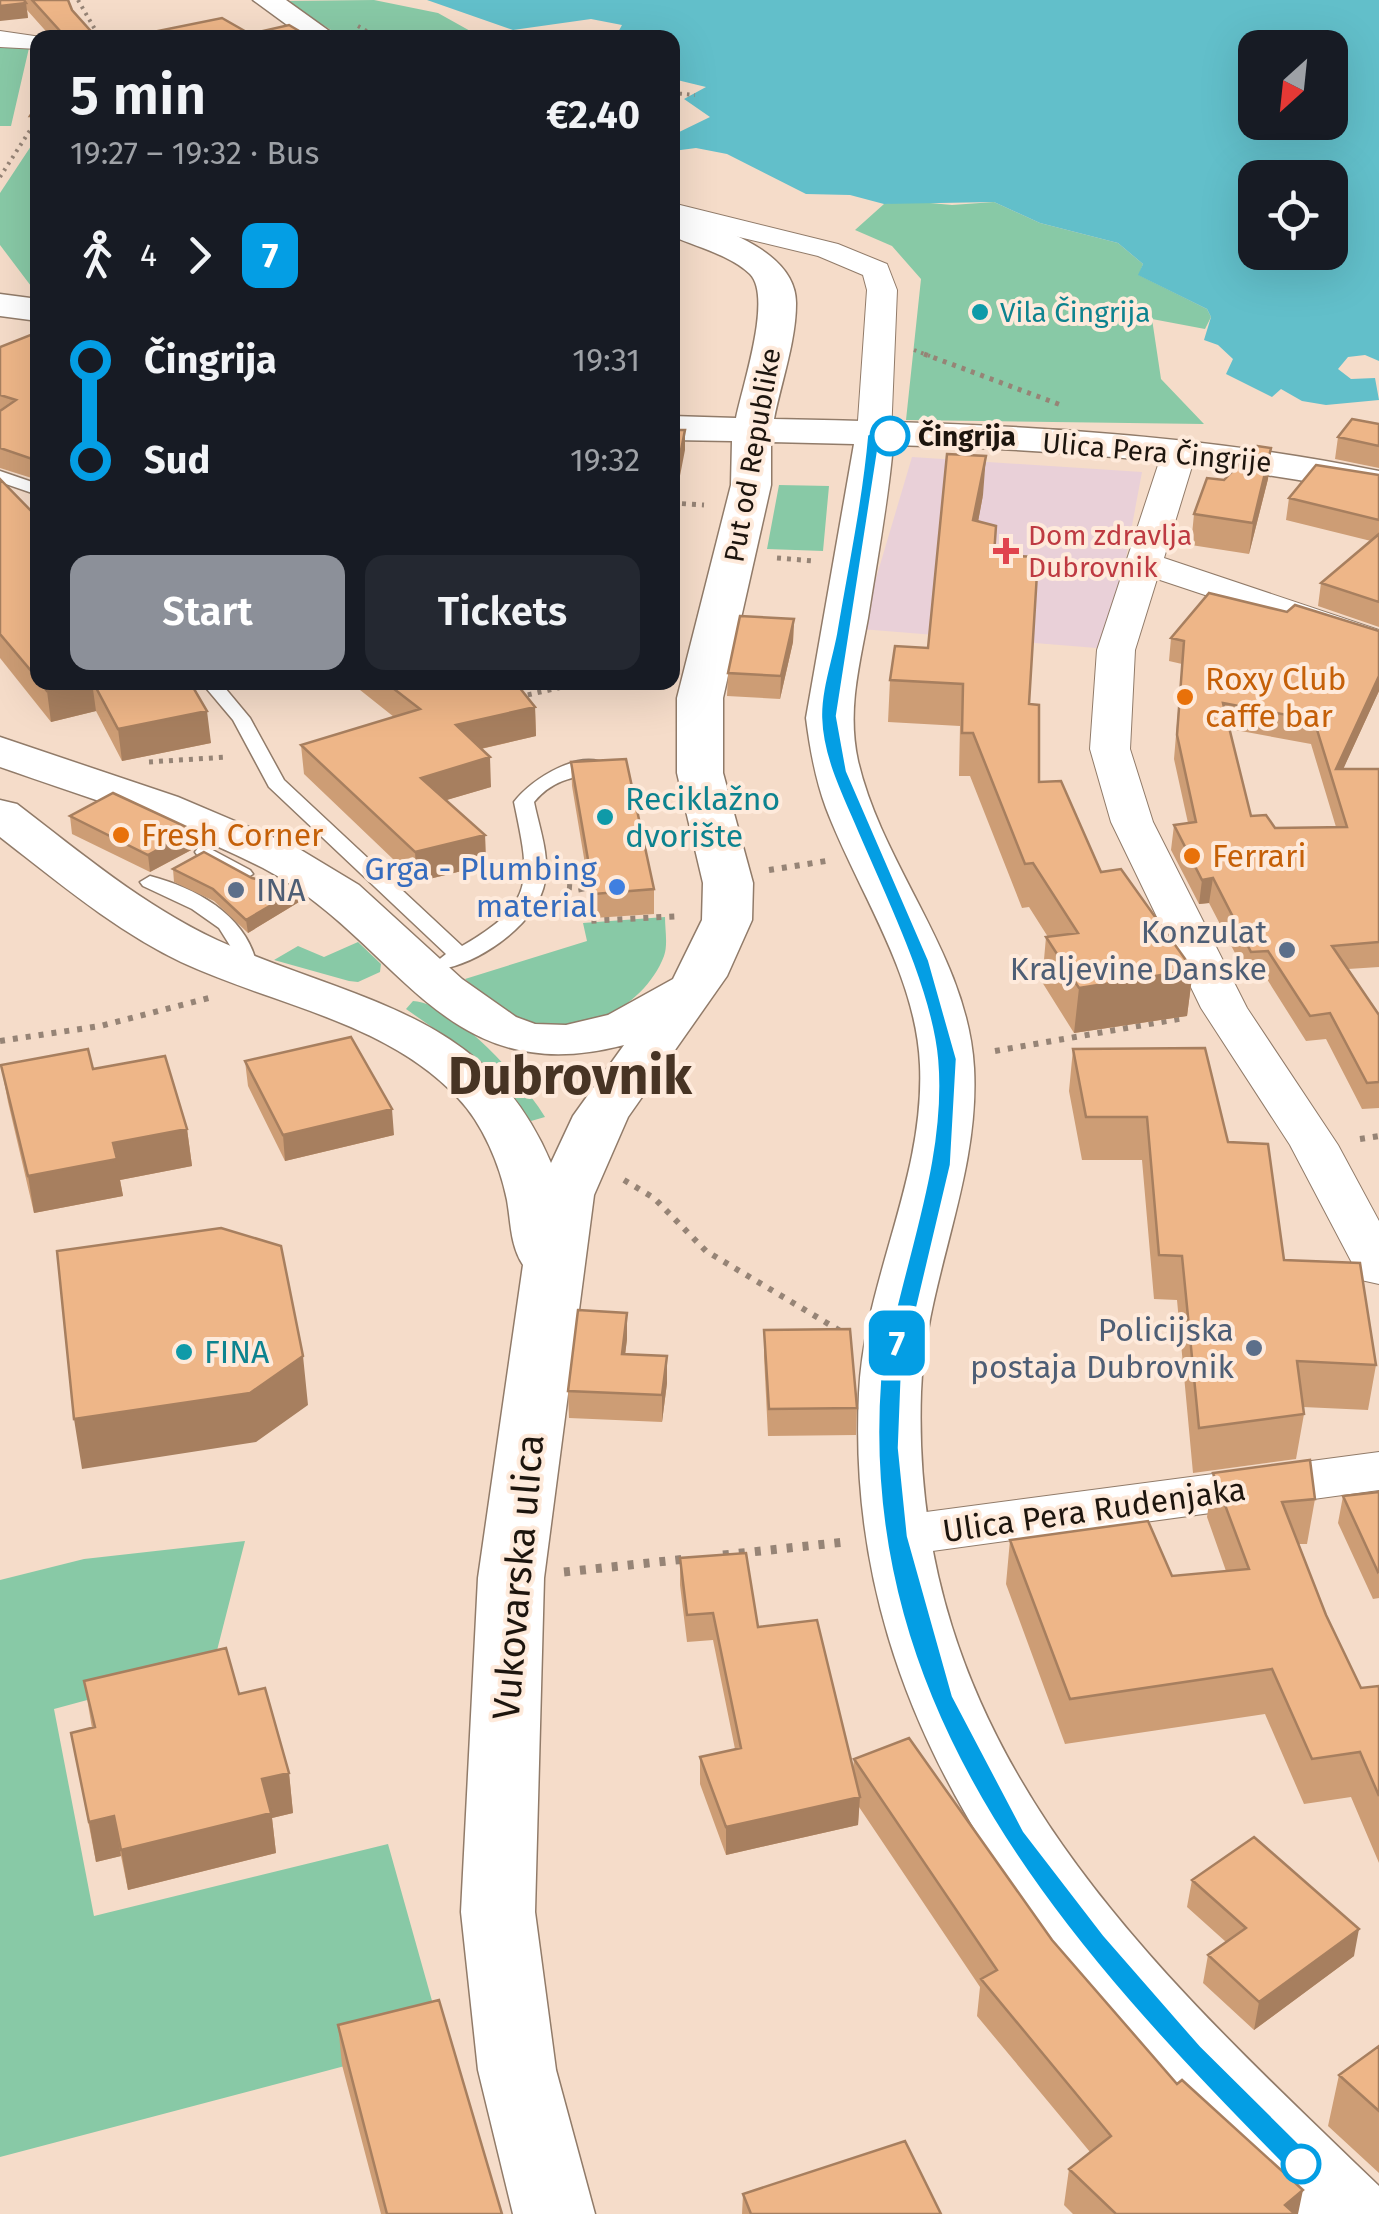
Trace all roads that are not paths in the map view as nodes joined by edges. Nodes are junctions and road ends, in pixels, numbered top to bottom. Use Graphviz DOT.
graph roads {
  1 [pos="267,0"];
  2 [pos="313,30"];
  3 [pos="0,38"];
  4 [pos="30,40"];
  5 [pos="680,214"];
  6 [pos="680,227"];
  7 [pos="0,305"];
  8 [pos="30,309"];
  9 [pos="765,371"];
  10 [pos="680,428"];
  11 [pos="752,431"];
  12 [pos="874,435"];
  13 [pos="1180,450"];
  14 [pos="0,476"];
  15 [pos="1379,482"];
  16 [pos="750,486"];
  17 [pos="869,486"];
  18 [pos="30,487"];
  19 [pos="1144,563"];
  20 [pos="1379,642"];
  21 [pos="217,690"];
  22 [pos="5,758"];
  23 [pos="605,766"];
  24 [pos="0,814"];
  25 [pos="202,854"];
  26 [pos="261,883"];
  27 [pos="133,892"];
  28 [pos="443,964"];
  29 [pos="701,976"];
  30 [pos="332,998"];
  31 [pos="1379,1268"];
  32 [pos="550,1280"];
  33 [pos="1379,1471"];
  34 [pos="896,1536"];
  35 [pos="554,2214"];
  36 [pos="1352,2214"];
  1 -- 2 [label="main road"];
  3 -- 4 [label="street"];
  5 -- 12 [label="street"];
  6 -- 9 [label="main road, Put od Republike"];
  7 -- 8 [label="main road"];
  9 -- 11 [label="main road, Put od Republike"];
  9 -- 12 [label="main road"];
  10 -- 11 [label="main road, Ulica Pera Čingrije"];
  11 -- 12 [label="main road, Ulica Pera Čingrije"];
  11 -- 16 [label="main road, Put od Republike"];
  12 -- 13 [label="main road, Ulica Pera Čingrije"];
  12 -- 17 [label="main road"];
  13 -- 15 [label="main road, Ulica Pera Čingrije"];
  13 -- 19 [label="street"];
  14 -- 18 [label="lane"];
  16 -- 17 [label="main road"];
  16 -- 29 [label="main road, Put od Republike"];
  17 -- 34 [label="main road"];
  19 -- 20 [label="street"];
  19 -- 31 [label="street"];
  21 -- 28 [label="lane"];
  22 -- 25 [label="main road"];
  23 -- 28 [label="lane"];
  24 -- 27 [label="main road"];
  25 -- 26 [label="lane"];
  25 -- 27 [label="lane"];
  25 -- 28 [label="main road"];
  27 -- 30 [label="main road"];
  28 -- 29 [label="main road"];
  28 -- 30 [label="main road"];
  29 -- 32 [label="main road, Vukovarska ulica"];
  30 -- 32 [label="main road"];
  32 -- 35 [label="main road, Vukovarska ulica"];
  33 -- 34 [label="street, Ulica Pera Rudenjaka"];
  34 -- 36 [label="main road"];
}
